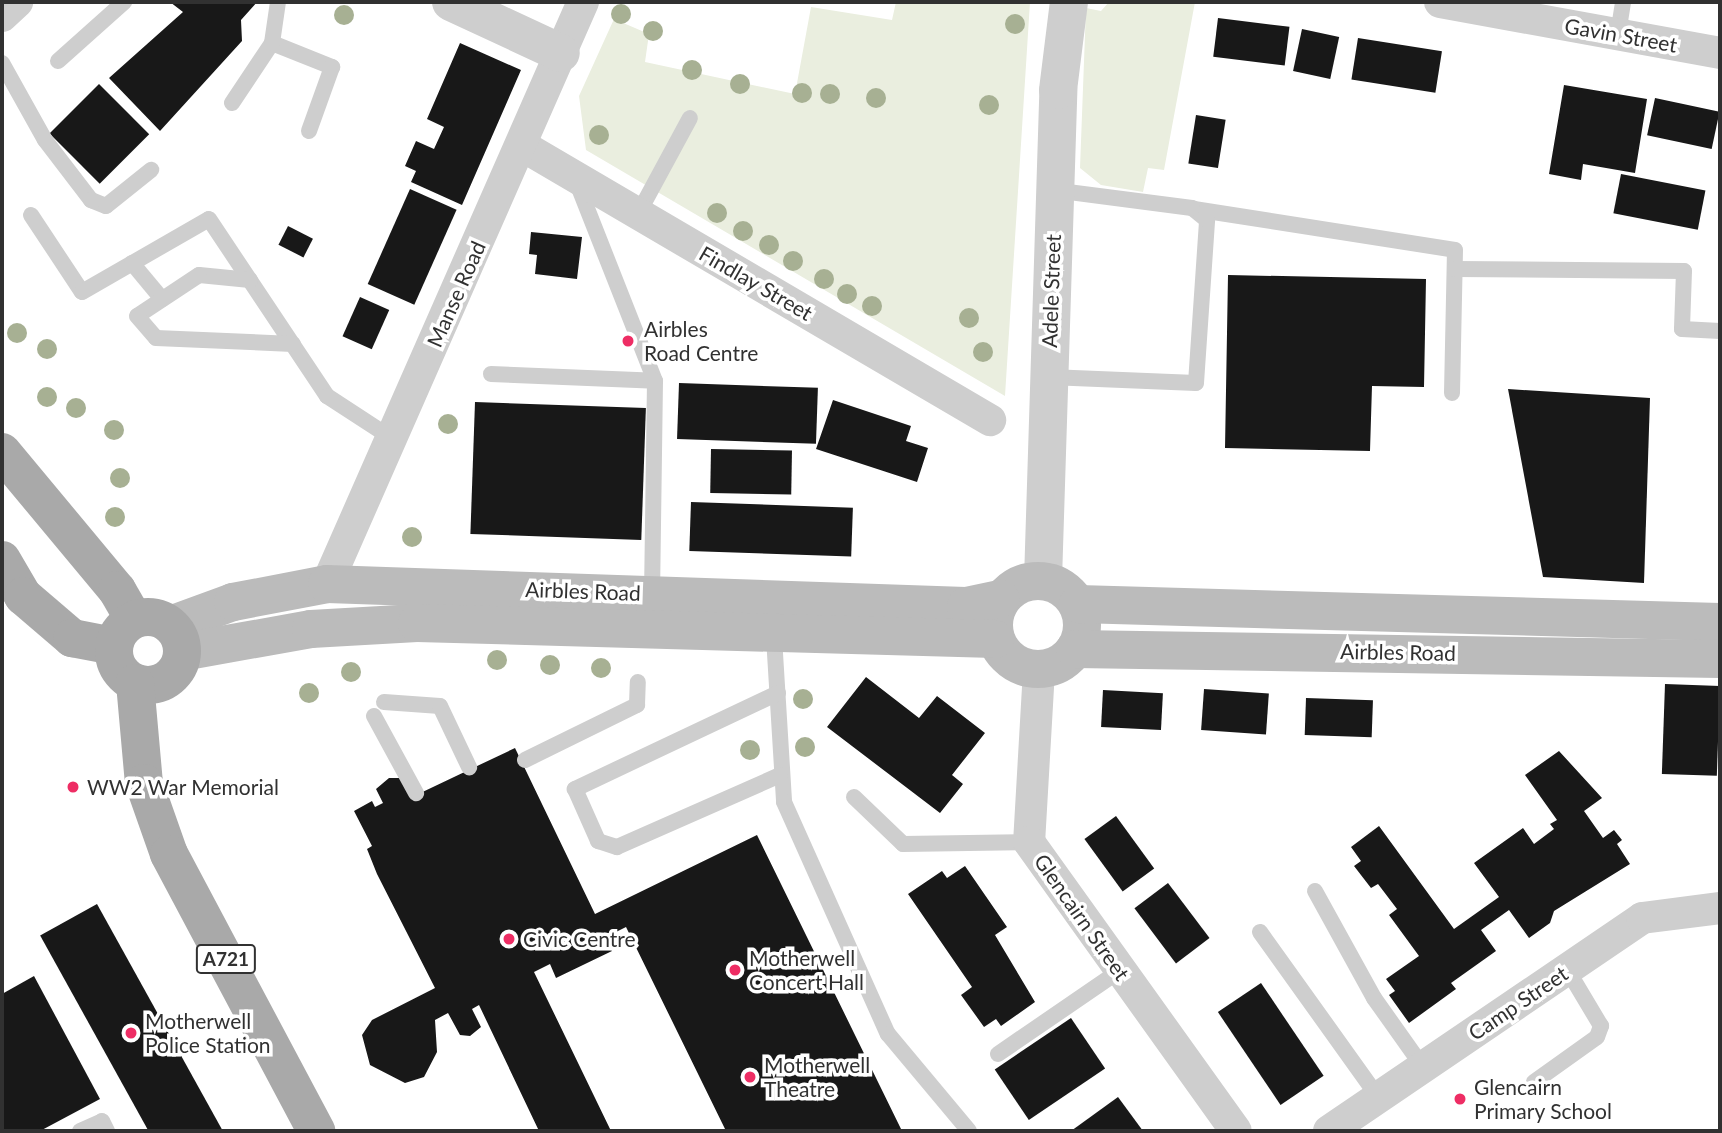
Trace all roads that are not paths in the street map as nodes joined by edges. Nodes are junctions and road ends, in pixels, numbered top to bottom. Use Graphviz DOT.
graph roads {
  1 [pos="17,2"];
  2 [pos="124,2"];
  3 [pos="278,2"];
  4 [pos="451,2"];
  5 [pos="583,2"];
  6 [pos="1069,2"];
  7 [pos="1440,2"];
  8 [pos="1623,2"];
  9 [pos="2,16"];
  10 [pos="1618,34"];
  11 [pos="272,43"];
  12 [pos="561,53"];
  13 [pos="1720,53"];
  14 [pos="58,61"];
  15 [pos="2,63"];
  16 [pos="232,103"];
  17 [pos="690,118"];
  18 [pos="309,131"];
  19 [pos="521,145"];
  20 [pos="151,170"];
  21 [pos="575,177"];
  22 [pos="1054,190"];
  23 [pos="1192,208"];
  24 [pos="638,214"];
  25 [pos="31,215"];
  26 [pos="132,263"];
  27 [pos="1455,270"];
  28 [pos="250,281"];
  29 [pos="162,299"];
  30 [pos="1720,331"];
  31 [pos="293,344"];
  32 [pos="491,374"];
  33 [pos="1049,377"];
  34 [pos="655,381"];
  35 [pos="1452,393"];
  36 [pos="990,420"];
  37 [pos="393,439"];
  38 [pos="2,452"];
  39 [pos="2,559"];
  40 [pos="1043,580"];
  41 [pos="327,584"];
  42 [pos="652,594"];
  43 [pos="1000,599"];
  44 [pos="1078,604"];
  45 [pos="1720,622"];
  46 [pos="774,637"];
  47 [pos="995,639"];
  48 [pos="1075,649"];
  49 [pos="151,651"];
  50 [pos="1720,659"];
  51 [pos="1039,670"];
  52 [pos="638,682"];
  53 [pos="778,693"];
  54 [pos="384,702"];
  55 [pos="374,716"];
  56 [pos="525,760"];
  57 [pos="469,767"];
  58 [pos="780,775"];
  59 [pos="415,793"];
  60 [pos="854,797"];
  61 [pos="1029,842"];
  62 [pos="1315,891"];
  63 [pos="1720,908"];
  64 [pos="1260,932"];
  65 [pos="1567,969"];
  66 [pos="1119,971"];
  67 [pos="998,1054"];
  68 [pos="1423,1067"];
  69 [pos="1534,1082"];
  70 [pos="1378,1097"];
  71 [pos="80,1131"];
  72 [pos="107,1131"];
  73 [pos="316,1131"];
  74 [pos="969,1131"];
  75 [pos="1236,1131"];
  76 [pos="1328,1131"];
  1 -- 9 [label="street"];
  2 -- 14 [label="lane"];
  3 -- 11 [label="lane"];
  4 -- 12 [label="street"];
  5 -- 12 [label="street, Manse Road"];
  6 -- 22 [label="street, Adele Street"];
  7 -- 10 [label="street, Gavin Street"];
  8 -- 10 [label="lane"];
  10 -- 13 [label="street, Gavin Street"];
  11 -- 16 [label="lane"];
  11 -- 18 [label="lane"];
  12 -- 19 [label="street, Manse Road"];
  15 -- 20 [label="lane"];
  17 -- 24 [label="lane"];
  19 -- 21 [label="street, Findlay Street"];
  19 -- 37 [label="street, Manse Road"];
  21 -- 24 [label="street, Findlay Street"];
  21 -- 34 [label="lane"];
  22 -- 23 [label="lane"];
  22 -- 33 [label="street, Adele Street"];
  23 -- 27 [label="lane"];
  23 -- 33 [label="lane"];
  24 -- 36 [label="street, Findlay Street"];
  25 -- 26 [label="lane"];
  26 -- 28 [label="lane"];
  26 -- 29 [label="lane"];
  27 -- 30 [label="lane"];
  27 -- 35 [label="lane"];
  28 -- 29 [label="lane"];
  28 -- 31 [label="lane"];
  29 -- 31 [label="lane"];
  31 -- 37 [label="lane"];
  32 -- 34 [label="lane"];
  33 -- 40 [label="street, Adele Street"];
  34 -- 42 [label="lane"];
  37 -- 41 [label="street, Manse Road"];
  38 -- 49 [label="main road, A721"];
  39 -- 49 [label="main road"];
  40 -- 43 [label="main road, Airbles Road"];
  40 -- 44 [label="main road"];
  41 -- 42 [label="main road, Airbles Road"];
  41 -- 49 [label="main road, Airbles Road"];
  42 -- 43 [label="main road, Airbles Road"];
  43 -- 47 [label="main road"];
  44 -- 45 [label="main road, Airbles Road"];
  44 -- 48 [label="main road"];
  46 -- 47 [label="main road, Airbles Road"];
  46 -- 49 [label="main road, Airbles Road"];
  46 -- 53 [label="lane"];
  47 -- 51 [label="main road"];
  48 -- 50 [label="main road, Airbles Road"];
  48 -- 51 [label="main road"];
  49 -- 73 [label="main road, A721"];
  51 -- 61 [label="street, Glencairn Street"];
  52 -- 56 [label="lane"];
  53 -- 58 [label="lane"];
  53 -- 58 [label="lane"];
  54 -- 57 [label="lane"];
  55 -- 59 [label="lane"];
  58 -- 74 [label="lane"];
  60 -- 61 [label="lane"];
  61 -- 66 [label="street, Glencairn Street"];
  62 -- 68 [label="lane"];
  63 -- 65 [label="street, Camp Street"];
  64 -- 70 [label="lane"];
  65 -- 68 [label="street, Camp Street"];
  65 -- 69 [label="lane"];
  66 -- 67 [label="lane"];
  66 -- 75 [label="street, Glencairn Street"];
  68 -- 70 [label="street, Camp Street"];
  70 -- 76 [label="street, Camp Street"];
  71 -- 72 [label="lane"];
}
